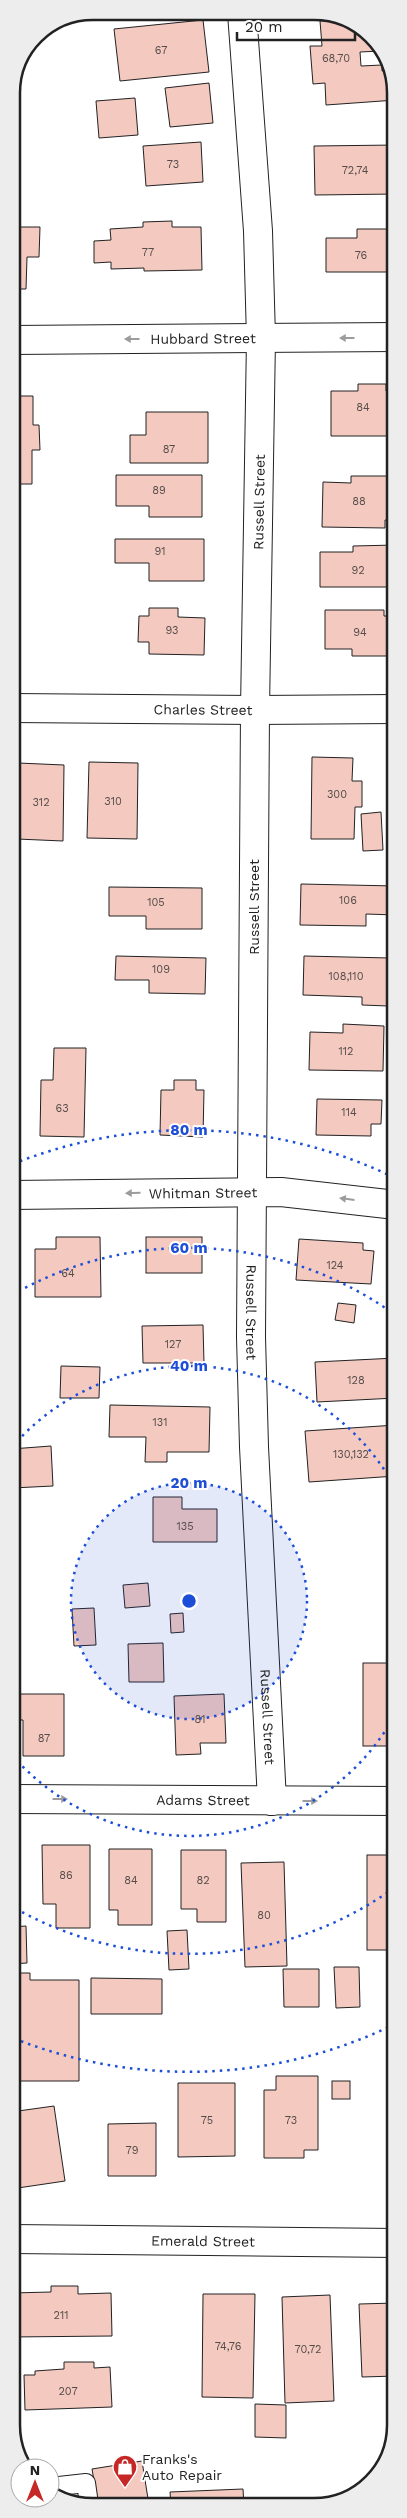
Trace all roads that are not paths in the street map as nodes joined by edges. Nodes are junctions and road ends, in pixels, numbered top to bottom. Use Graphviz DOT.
graph roads {
  1 [pos="243,20"];
  2 [pos="261,338"];
  3 [pos="387,338"];
  4 [pos="20,340"];
  5 [pos="20,708"];
  6 [pos="387,709"];
  7 [pos="255,710"];
  8 [pos="252,1192"];
  9 [pos="20,1195"];
  10 [pos="387,1204"];
  11 [pos="20,1799"];
  12 [pos="272,1801"];
  13 [pos="387,1801"];
  14 [pos="20,2239"];
  15 [pos="387,2243"];
  16 [pos="60,2486"];
  17 [pos="88,2498"];
  1 -- 2 [label="street, Russell Street"];
  3 -- 2 [label="street, Hubbard Street, one-way"];
  2 -- 4 [label="street, Hubbard Street, one-way"];
  2 -- 7 [label="street, Russell Street"];
  5 -- 7 [label="street, Charles Street"];
  6 -- 7 [label="street, Charles Street"];
  7 -- 8 [label="street, Russell Street"];
  8 -- 9 [label="street, Whitman Street, one-way"];
  10 -- 8 [label="street, Whitman Street, one-way"];
  8 -- 12 [label="street, Russell Street"];
  11 -- 12 [label="street, Adams Street, one-way"];
  12 -- 13 [label="street, Adams Street, one-way"];
  14 -- 15 [label="street, Emerald Street"];
  16 -- 17 [label="lane"];
}
